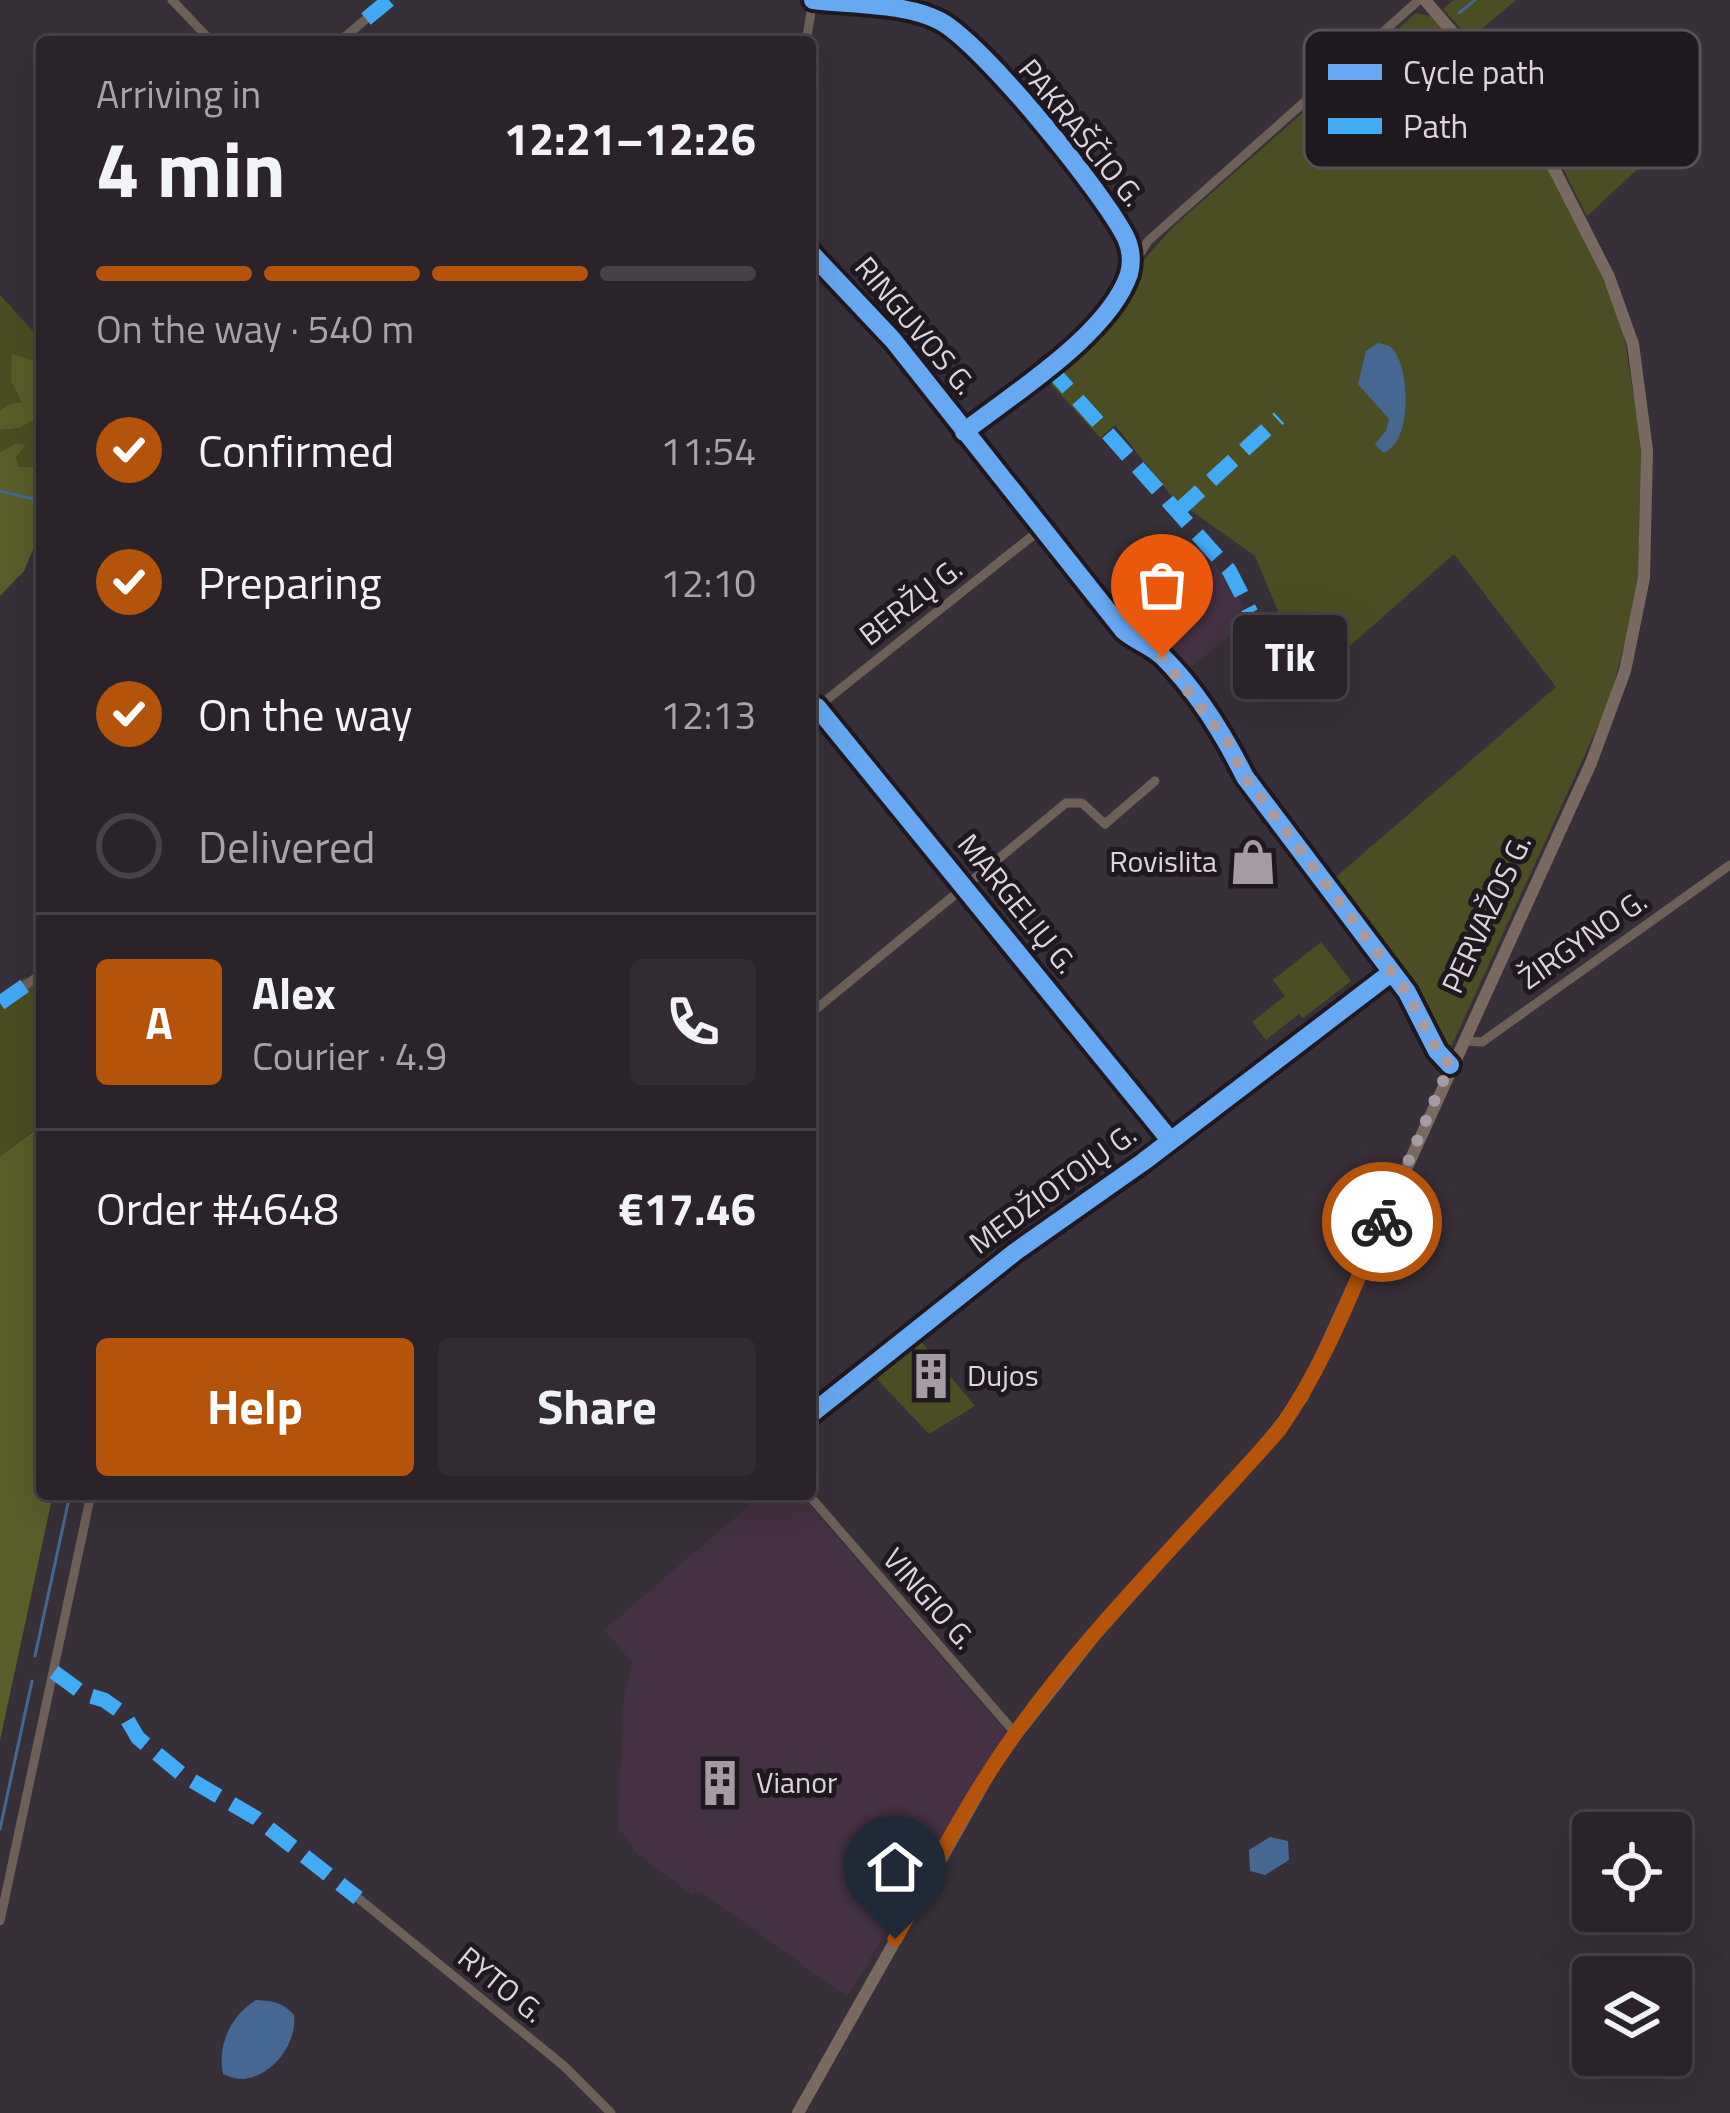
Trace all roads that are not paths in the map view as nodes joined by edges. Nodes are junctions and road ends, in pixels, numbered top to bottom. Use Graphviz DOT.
graph roads {
  1 [pos="172,0"];
  2 [pos="813,0"];
  3 [pos="1422,0"];
  4 [pos="366,20"];
  5 [pos="1388,30"];
  6 [pos="1449,30"];
  7 [pos="206,36"];
  8 [pos="346,36"];
  9 [pos="807,36"];
  10 [pos="1304,104"];
  11 [pos="1553,168"];
  12 [pos="1126,237"];
  13 [pos="1148,242"];
  14 [pos="816,258"];
  15 [pos="1130,271"];
  16 [pos="964,432"];
  17 [pos="1041,529"];
  18 [pos="816,708"];
  19 [pos="816,712"];
  20 [pos="1155,782"];
  21 [pos="1730,865"];
  22 [pos="964,886"];
  23 [pos="1392,972"];
  24 [pos="36,978"];
  25 [pos="26,985"];
  26 [pos="816,1009"];
  27 [pos="1462,1040"];
  28 [pos="1450,1065"];
  29 [pos="1170,1140"];
  30 [pos="816,1410"];
  31 [pos="91,1500"];
  32 [pos="813,1500"];
  33 [pos="1016,1734"];
  34 [pos="358,1898"];
  35 [pos="0,1921"];
  36 [pos="611,2113"];
  37 [pos="798,2113"];
  1 -- 7 [label="street"];
  2 -- 9 [label="street"];
  2 -- 12 [label="street, PAKRAŠČIO G."];
  3 -- 5 [label="street"];
  3 -- 6 [label="main road, PERVAŽOS G."];
  4 -- 8 [label="street"];
  10 -- 13 [label="street"];
  11 -- 27 [label="main road, PERVAŽOS G."];
  12 -- 13 [label="street"];
  12 -- 15 [label="street, PAKRAŠČIO G."];
  13 -- 15 [label="street"];
  14 -- 16 [label="street, RINGUVOS G."];
  15 -- 16 [label="street"];
  16 -- 17 [label="street, RINGUVOS G."];
  17 -- 18 [label="street, BERŽŲ G."];
  17 -- 23 [label="street, RINGUVOS G."];
  19 -- 22 [label="street, MARGELIŲ G."];
  20 -- 22 [label="street"];
  21 -- 27 [label="street, ŽIRGYNO G."];
  22 -- 26 [label="street"];
  22 -- 29 [label="street, MARGELIŲ G."];
  23 -- 28 [label="street, RINGUVOS G."];
  23 -- 29 [label="street, MEDŽIOTOJŲ G."];
  24 -- 25 [label="street"];
  27 -- 28 [label="main road, PERVAŽOS G."];
  28 -- 33 [label="main road, PERVAŽOS G."];
  29 -- 30 [label="street, MEDŽIOTOJŲ G."];
  31 -- 35 [label="street"];
  32 -- 33 [label="street, VINGIO G."];
  33 -- 37 [label="main road, PERVAŽOS G."];
  34 -- 36 [label="street, RYTO G."];
}
